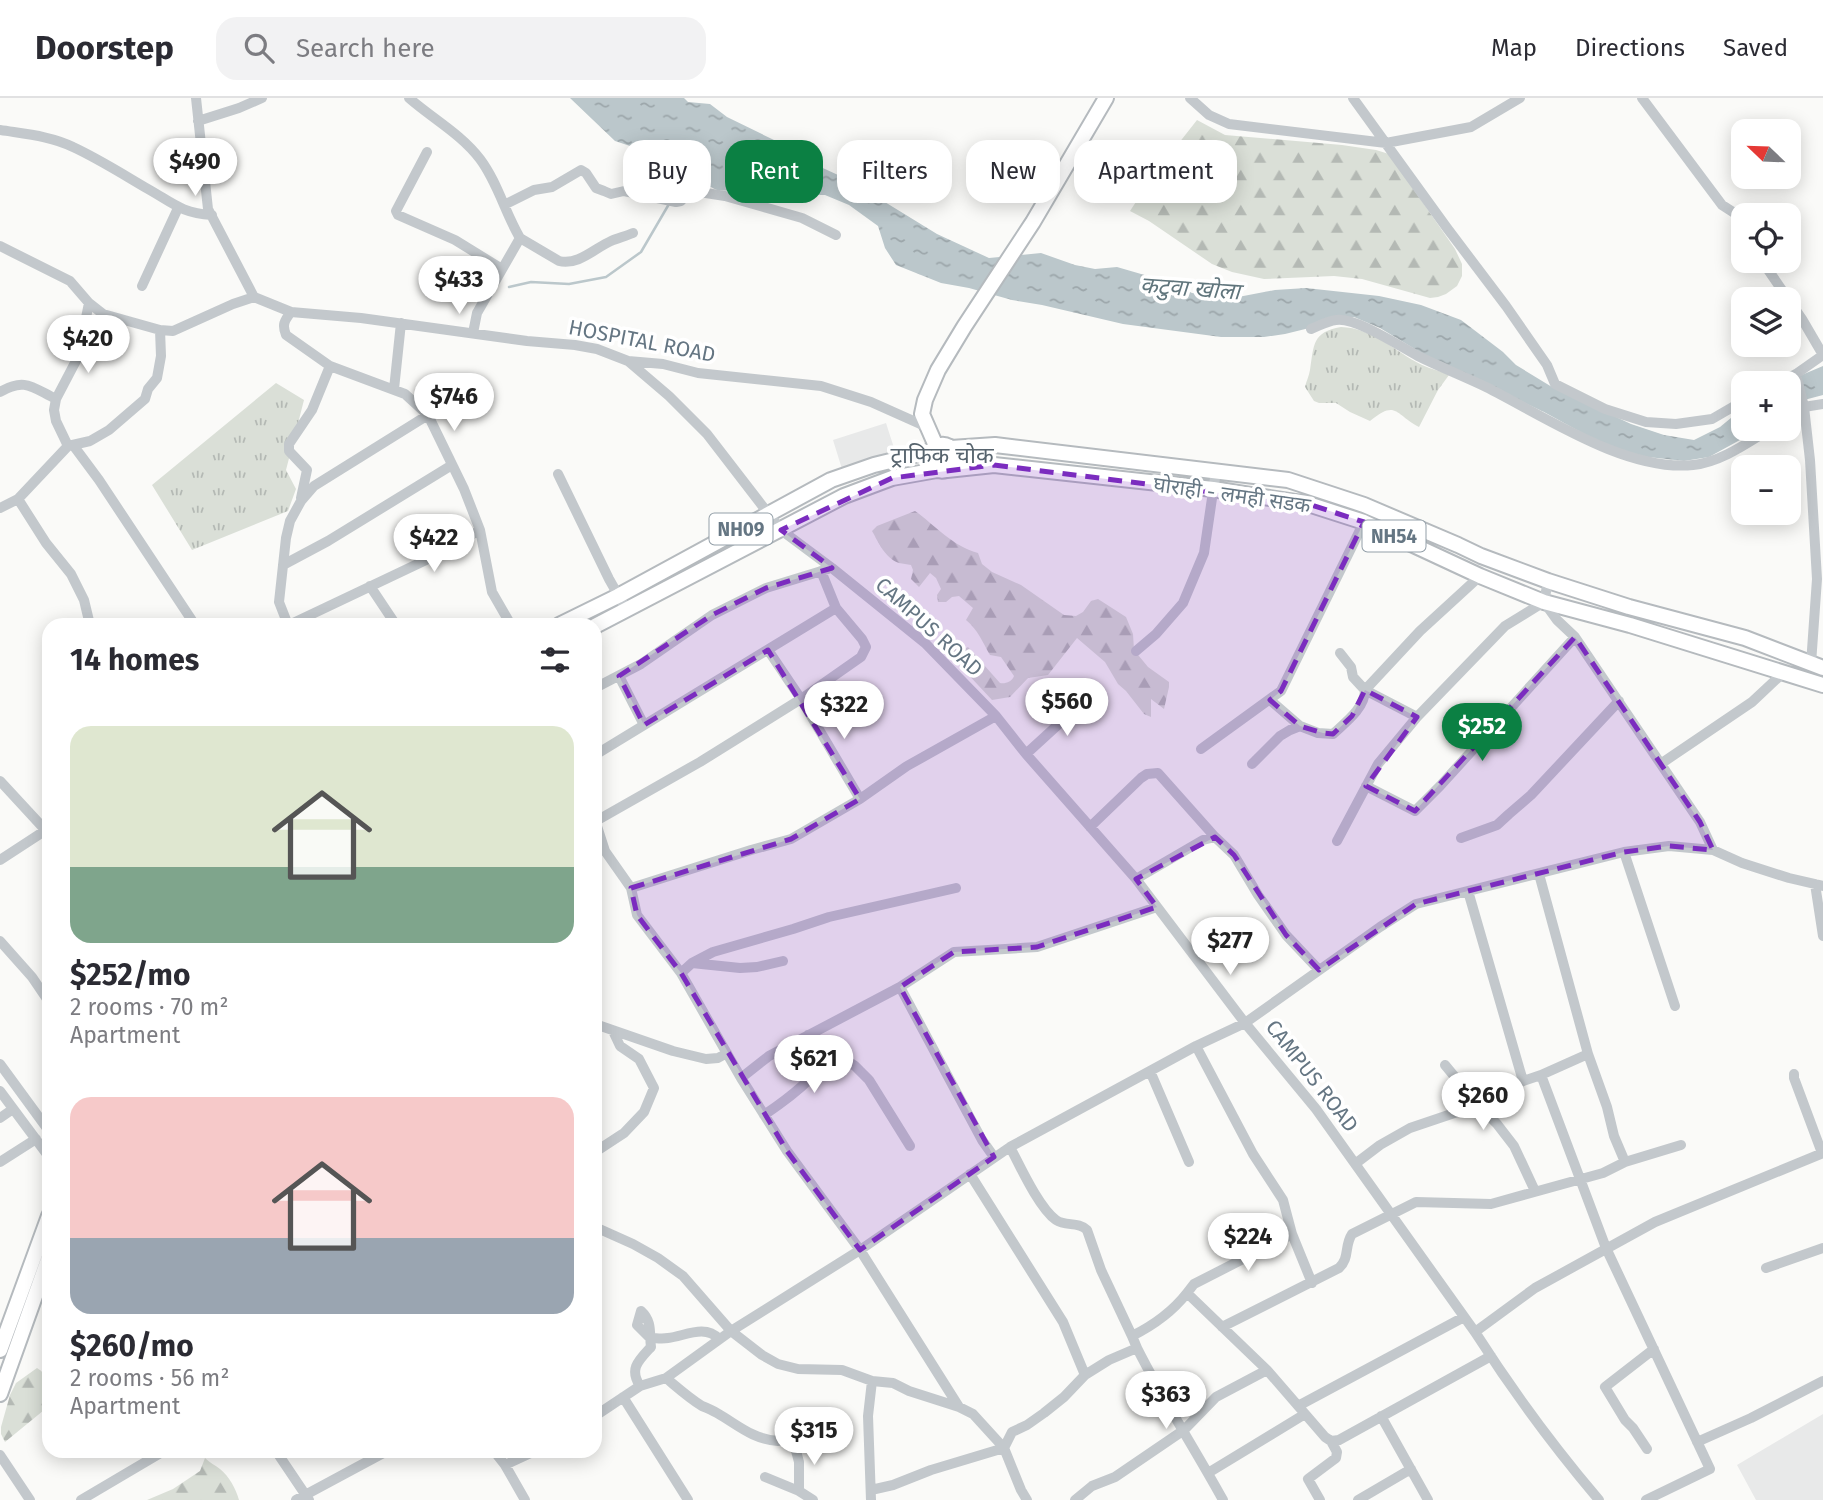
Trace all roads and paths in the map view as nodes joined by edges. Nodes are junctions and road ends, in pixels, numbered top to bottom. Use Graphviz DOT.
graph roads {
  1 [pos="196,98"];
  2 [pos="262,98"];
  3 [pos="409,98"];
  4 [pos="1106,98"];
  5 [pos="1190,98"];
  6 [pos="1353,98"];
  7 [pos="1520,98"];
  8 [pos="1642,98"];
  9 [pos="198,121"];
  10 [pos="0,130"];
  11 [pos="1385,143"];
  12 [pos="427,152"];
  13 [pos="504,205"];
  14 [pos="175,206"];
  15 [pos="1731,211"];
  16 [pos="210,212"];
  17 [pos="633,233"];
  18 [pos="836,235"];
  19 [pos="520,238"];
  20 [pos="0,246"];
  21 [pos="502,269"];
  22 [pos="1770,273"];
  23 [pos="142,286"];
  24 [pos="254,297"];
  25 [pos="89,303"];
  26 [pos="290,312"];
  27 [pos="401,323"];
  28 [pos="1311,329"];
  29 [pos="160,330"];
  30 [pos="472,333"];
  31 [pos="1823,355"];
  32 [pos="628,361"];
  33 [pos="330,366"];
  34 [pos="1800,371"];
  35 [pos="394,389"];
  36 [pos="0,391"];
  37 [pos="1801,395"];
  38 [pos="56,399"];
  39 [pos="1823,404"];
  40 [pos="1804,407"];
  41 [pos="1731,408"];
  42 [pos="1801,409"];
  43 [pos="428,415"];
  44 [pos="927,427"];
  45 [pos="1750,441"];
  46 [pos="71,446"];
  47 [pos="939,448"];
  48 [pos="452,465"];
  49 [pos="942,470"];
  50 [pos="1216,471"];
  51 [pos="558,474"];
  52 [pos="1213,489"];
  53 [pos="18,499"];
  54 [pos="301,501"];
  55 [pos="0,508"];
  56 [pos="769,514"];
  57 [pos="1364,523"];
  58 [pos="480,530"];
  59 [pos="781,530"];
  60 [pos="283,565"];
  61 [pos="827,569"];
  62 [pos="1480,576"];
  63 [pos="1548,582"];
  64 [pos="370,586"];
  65 [pos="618,596"];
  66 [pos="1544,602"];
  67 [pos="836,608"];
  68 [pos="626,609"];
  69 [pos="88,618"];
  70 [pos="190,618"];
  71 [pos="285,618"];
  72 [pos="303,618"];
  73 [pos="391,618"];
  74 [pos="507,618"];
  75 [pos="573,618"];
  76 [pos="602,622"];
  77 [pos="1575,637"];
  78 [pos="768,650"];
  79 [pos="1136,651"];
  80 [pos="1340,653"];
  81 [pos="1817,666"];
  82 [pos="1784,672"];
  83 [pos="619,676"];
  84 [pos="602,684"];
  85 [pos="1823,685"];
  86 [pos="1365,690"];
  87 [pos="801,699"];
  88 [pos="1091,700"];
  89 [pos="1270,700"];
  90 [pos="1619,701"];
  91 [pos="996,716"];
  92 [pos="1417,717"];
  93 [pos="644,725"];
  94 [pos="1300,726"];
  95 [pos="1201,749"];
  96 [pos="602,751"];
  97 [pos="1026,754"];
  98 [pos="1662,763"];
  99 [pos="1252,764"];
  100 [pos="0,781"];
  101 [pos="1366,786"];
  102 [pos="860,799"];
  103 [pos="602,817"];
  104 [pos="42,827"];
  105 [pos="1090,827"];
  106 [pos="42,835"];
  107 [pos="1215,837"];
  108 [pos="1461,838"];
  109 [pos="1337,841"];
  110 [pos="602,842"];
  111 [pos="1713,850"];
  112 [pos="605,851"];
  113 [pos="1624,852"];
  114 [pos="602,853"];
  115 [pos="0,860"];
  116 [pos="1539,874"];
  117 [pos="1136,879"];
  118 [pos="1819,885"];
  119 [pos="631,888"];
  120 [pos="956,888"];
  121 [pos="1468,891"];
  122 [pos="1157,907"];
  123 [pos="1823,936"];
  124 [pos="0,941"];
  125 [pos="783,961"];
  126 [pos="692,963"];
  127 [pos="1319,970"];
  128 [pos="681,973"];
  129 [pos="900,987"];
  130 [pos="42,992"];
  131 [pos="1675,1006"];
  132 [pos="1245,1023"];
  133 [pos="602,1027"];
  134 [pos="613,1031"];
  135 [pos="808,1035"];
  136 [pos="1196,1046"];
  137 [pos="831,1049"];
  138 [pos="727,1054"];
  139 [pos="1588,1054"];
  140 [pos="0,1064"];
  141 [pos="1445,1065"];
  142 [pos="1150,1071"];
  143 [pos="1794,1074"];
  144 [pos="1541,1075"];
  145 [pos="741,1078"];
  146 [pos="1523,1081"];
  147 [pos="0,1091"];
  148 [pos="1478,1105"];
  149 [pos="13,1109"];
  150 [pos="764,1115"];
  151 [pos="0,1118"];
  152 [pos="42,1121"];
  153 [pos="36,1139"];
  154 [pos="1681,1145"];
  155 [pos="910,1146"];
  156 [pos="42,1147"];
  157 [pos="602,1147"];
  158 [pos="1010,1147"];
  159 [pos="1822,1153"];
  160 [pos="994,1157"];
  161 [pos="1189,1162"];
  162 [pos="1625,1162"];
  163 [pos="0,1163"];
  164 [pos="1355,1164"];
  165 [pos="970,1174"];
  166 [pos="1580,1178"];
  167 [pos="1535,1191"];
  168 [pos="1392,1215"];
  169 [pos="602,1230"];
  170 [pos="1292,1234"];
  171 [pos="42,1235"];
  172 [pos="1606,1248"];
  173 [pos="1823,1248"];
  174 [pos="860,1250"];
  175 [pos="1766,1268"];
  176 [pos="42,1277"];
  177 [pos="1312,1283"];
  178 [pos="1187,1293"];
  179 [pos="1464,1317"];
  180 [pos="1222,1327"];
  181 [pos="731,1331"];
  182 [pos="1475,1332"];
  183 [pos="1132,1336"];
  184 [pos="719,1339"];
  185 [pos="1137,1348"];
  186 [pos="1654,1349"];
  187 [pos="0,1350"];
  188 [pos="1490,1356"];
  189 [pos="1267,1370"];
  190 [pos="1085,1375"];
  191 [pos="666,1378"];
  192 [pos="872,1381"];
  193 [pos="1823,1381"];
  194 [pos="640,1386"];
  195 [pos="0,1394"];
  196 [pos="623,1397"];
  197 [pos="959,1407"];
  198 [pos="1302,1410"];
  199 [pos="602,1411"];
  200 [pos="1381,1416"];
  201 [pos="1184,1430"];
  202 [pos="778,1441"];
  203 [pos="1331,1441"];
  204 [pos="1697,1442"];
  205 [pos="795,1447"];
  206 [pos="1004,1448"];
  207 [pos="1647,1449"];
  208 [pos="0,1455"];
  209 [pos="152,1458"];
  210 [pos="280,1458"];
  211 [pos="375,1458"];
  212 [pos="500,1458"];
  213 [pos="520,1458"];
  214 [pos="505,1465"];
  215 [pos="1411,1469"];
  216 [pos="1208,1473"];
  217 [pos="765,1477"];
  218 [pos="799,1490"];
  219 [pos="871,1495"];
  220 [pos="304,1499"];
  221 [pos="30,1500"];
  222 [pos="81,1500"];
  223 [pos="525,1500"];
  224 [pos="688,1500"];
  225 [pos="813,1500"];
  226 [pos="1027,1500"];
  227 [pos="1075,1500"];
  228 [pos="1223,1500"];
  229 [pos="1320,1500"];
  230 [pos="1358,1500"];
  231 [pos="1428,1500"];
  232 [pos="1599,1500"];
  233 [pos="1646,1500"];
  1 -- 9 [label="street"];
  2 -- 9 [label="street"];
  3 -- 13 [label="street"];
  4 -- 44 [label="main road"];
  5 -- 11 [label="street"];
  6 -- 11 [label="street"];
  7 -- 11 [label="street"];
  8 -- 15 [label="street"];
  9 -- 16 [label="street"];
  10 -- 14 [label="street"];
  11 -- 41 [label="street"];
  12 -- 21 [label="street"];
  13 -- 18 [label="street"];
  13 -- 19 [label="street"];
  14 -- 16 [label="street"];
  14 -- 23 [label="street"];
  16 -- 24 [label="street"];
  17 -- 19 [label="street"];
  19 -- 21 [label="street"];
  20 -- 25 [label="street"];
  21 -- 30 [label="street"];
  22 -- 31 [label="street"];
  24 -- 26 [label="street, HOSPITAL ROAD"];
  24 -- 29 [label="street"];
  25 -- 29 [label="street"];
  25 -- 38 [label="street"];
  26 -- 27 [label="street, HOSPITAL ROAD"];
  26 -- 33 [label="street"];
  27 -- 30 [label="street, HOSPITAL ROAD"];
  27 -- 35 [label="street"];
  28 -- 45 [label="street"];
  29 -- 46 [label="street"];
  30 -- 32 [label="street, HOSPITAL ROAD"];
  31 -- 34 [label="street"];
  32 -- 44 [label="street, HOSPITAL ROAD"];
  32 -- 56 [label="street, CAMPUS ROAD"];
  33 -- 35 [label="street"];
  33 -- 54 [label="street"];
  35 -- 43 [label="street"];
  36 -- 38 [label="street"];
  37 -- 40 [label="street"];
  38 -- 46 [label="street"];
  39 -- 40 [label="street"];
  40 -- 42 [label="street"];
  40 -- 81 [label="street"];
  43 -- 48 [label="street"];
  43 -- 54 [label="street"];
  44 -- 47 [label="main road"];
  46 -- 53 [label="street"];
  46 -- 70 [label="street"];
  47 -- 49 [label="main road"];
  47 -- 49 [label="main road"];
  47 -- 50 [label="main road, घोराही - लमही सडक / NH54"];
  47 -- 56 [label="main road, NH09"];
  48 -- 58 [label="street"];
  48 -- 60 [label="street"];
  49 -- 52 [label="main road, घोराही - लमही सडक / NH54"];
  49 -- 59 [label="main road, NH09"];
  50 -- 52 [label="street"];
  50 -- 63 [label="main road, घोराही - लमही सडक / NH54"];
  51 -- 65 [label="street"];
  52 -- 57 [label="main road, घोराही - लमही सडक / NH54"];
  52 -- 79 [label="street"];
  53 -- 55 [label="street"];
  53 -- 69 [label="street"];
  54 -- 60 [label="street"];
  56 -- 59 [label="street, CAMPUS ROAD"];
  56 -- 65 [label="main road, NH09"];
  57 -- 62 [label="main road, घोराही - लमही सडक / NH54"];
  57 -- 89 [label="street"];
  58 -- 64 [label="street"];
  58 -- 74 [label="street"];
  59 -- 61 [label="street, CAMPUS ROAD"];
  59 -- 68 [label="main road, NH09"];
  60 -- 71 [label="street"];
  61 -- 67 [label="street"];
  61 -- 83 [label="street"];
  61 -- 91 [label="street, CAMPUS ROAD"];
  62 -- 66 [label="main road, घोराही - लमही सडक / NH54"];
  62 -- 86 [label="street"];
  63 -- 66 [label="street"];
  63 -- 81 [label="main road, घोराही - लमही सडक / NH54"];
  64 -- 72 [label="street"];
  64 -- 73 [label="street"];
  65 -- 68 [label="street"];
  65 -- 75 [label="main road, NH09"];
  66 -- 77 [label="street"];
  66 -- 82 [label="main road, घोराही - लमही सडक / NH54"];
  66 -- 92 [label="street"];
  67 -- 78 [label="street"];
  67 -- 87 [label="street"];
  68 -- 76 [label="main road, NH09"];
  77 -- 90 [label="street"];
  77 -- 101 [label="street"];
  78 -- 87 [label="street"];
  78 -- 93 [label="street"];
  80 -- 86 [label="street"];
  82 -- 85 [label="main road, घोराही - लमही सडक / NH54"];
  82 -- 98 [label="street"];
  83 -- 84 [label="street"];
  83 -- 93 [label="street"];
  86 -- 92 [label="street"];
  86 -- 94 [label="street"];
  87 -- 102 [label="street"];
  87 -- 103 [label="street"];
  88 -- 97 [label="street"];
  89 -- 94 [label="street"];
  89 -- 95 [label="street"];
  90 -- 98 [label="street"];
  90 -- 108 [label="street"];
  91 -- 97 [label="street, CAMPUS ROAD"];
  91 -- 102 [label="street"];
  92 -- 101 [label="street"];
  93 -- 96 [label="street"];
  94 -- 99 [label="street"];
  97 -- 105 [label="street, CAMPUS ROAD"];
  98 -- 111 [label="street"];
  100 -- 104 [label="street"];
  101 -- 109 [label="street"];
  102 -- 119 [label="street"];
  105 -- 107 [label="street"];
  105 -- 117 [label="street, CAMPUS ROAD"];
  106 -- 115 [label="street"];
  107 -- 117 [label="street"];
  107 -- 127 [label="street"];
  110 -- 112 [label="street"];
  111 -- 113 [label="street"];
  111 -- 118 [label="street"];
  112 -- 114 [label="street"];
  112 -- 119 [label="street"];
  113 -- 116 [label="street"];
  113 -- 131 [label="street"];
  116 -- 121 [label="street"];
  116 -- 139 [label="street"];
  117 -- 122 [label="street, CAMPUS ROAD"];
  118 -- 123 [label="street"];
  119 -- 128 [label="street"];
  120 -- 126 [label="street"];
  121 -- 127 [label="street"];
  121 -- 146 [label="street"];
  122 -- 129 [label="street"];
  122 -- 132 [label="street, CAMPUS ROAD"];
  124 -- 130 [label="street"];
  125 -- 126 [label="street"];
  126 -- 128 [label="street"];
  127 -- 132 [label="street"];
  128 -- 138 [label="street"];
  129 -- 135 [label="street"];
  129 -- 160 [label="street"];
  132 -- 136 [label="street"];
  132 -- 164 [label="street, CAMPUS ROAD"];
  133 -- 134 [label="street"];
  134 -- 138 [label="street"];
  134 -- 157 [label="street"];
  135 -- 137 [label="street"];
  135 -- 145 [label="street"];
  136 -- 142 [label="street"];
  136 -- 170 [label="street"];
  137 -- 150 [label="street"];
  137 -- 155 [label="street"];
  138 -- 145 [label="street"];
  139 -- 144 [label="street"];
  139 -- 162 [label="street"];
  140 -- 152 [label="street"];
  141 -- 148 [label="street"];
  142 -- 158 [label="street"];
  142 -- 161 [label="street"];
  143 -- 159 [label="street"];
  144 -- 146 [label="street"];
  144 -- 166 [label="street"];
  145 -- 150 [label="street"];
  146 -- 148 [label="street"];
  147 -- 149 [label="street"];
  148 -- 164 [label="street"];
  148 -- 167 [label="street"];
  149 -- 151 [label="street"];
  149 -- 153 [label="street"];
  150 -- 174 [label="street"];
  153 -- 156 [label="street"];
  153 -- 163 [label="street"];
  154 -- 162 [label="street"];
  158 -- 160 [label="street"];
  158 -- 183 [label="street"];
  159 -- 172 [label="street"];
  160 -- 165 [label="street"];
  162 -- 166 [label="street"];
  164 -- 168 [label="street, CAMPUS ROAD"];
  165 -- 174 [label="street"];
  165 -- 190 [label="street"];
  166 -- 167 [label="street"];
  166 -- 172 [label="street"];
  167 -- 168 [label="street"];
  168 -- 177 [label="street"];
  168 -- 179 [label="street, CAMPUS ROAD"];
  169 -- 181 [label="street"];
  170 -- 177 [label="street"];
  170 -- 178 [label="street"];
  171 -- 187 [label="main road"];
  172 -- 182 [label="street"];
  172 -- 186 [label="street"];
  173 -- 175 [label="street"];
  174 -- 181 [label="street"];
  174 -- 197 [label="street"];
  176 -- 195 [label="main road"];
  177 -- 180 [label="street"];
  178 -- 180 [label="street"];
  178 -- 183 [label="street"];
  179 -- 182 [label="street, CAMPUS ROAD"];
  179 -- 198 [label="street"];
  180 -- 189 [label="street"];
  181 -- 184 [label="street"];
  181 -- 192 [label="street"];
  182 -- 188 [label="street, CAMPUS ROAD"];
  183 -- 185 [label="street"];
  184 -- 191 [label="street"];
  184 -- 194 [label="street"];
  185 -- 190 [label="street"];
  185 -- 201 [label="street"];
  186 -- 204 [label="street"];
  186 -- 207 [label="street"];
  188 -- 200 [label="street"];
  188 -- 232 [label="street, CAMPUS ROAD"];
  189 -- 198 [label="street"];
  189 -- 201 [label="street"];
  190 -- 206 [label="street"];
  191 -- 194 [label="street"];
  191 -- 202 [label="street"];
  192 -- 197 [label="street"];
  192 -- 219 [label="street"];
  193 -- 204 [label="street"];
  194 -- 196 [label="street"];
  196 -- 199 [label="street"];
  196 -- 224 [label="street"];
  197 -- 206 [label="street"];
  198 -- 203 [label="street"];
  198 -- 216 [label="street"];
  200 -- 203 [label="street"];
  200 -- 215 [label="street"];
  201 -- 216 [label="street"];
  201 -- 227 [label="street"];
  203 -- 229 [label="street"];
  204 -- 233 [label="street"];
  205 -- 218 [label="street"];
  206 -- 219 [label="street"];
  206 -- 226 [label="street"];
  208 -- 221 [label="street"];
  209 -- 222 [label="street"];
  210 -- 220 [label="street"];
  211 -- 220 [label="street"];
  212 -- 214 [label="street"];
  213 -- 214 [label="street"];
  214 -- 223 [label="street"];
  215 -- 230 [label="street"];
  215 -- 231 [label="street"];
  216 -- 228 [label="street"];
  217 -- 218 [label="street"];
  218 -- 225 [label="street"];
}
